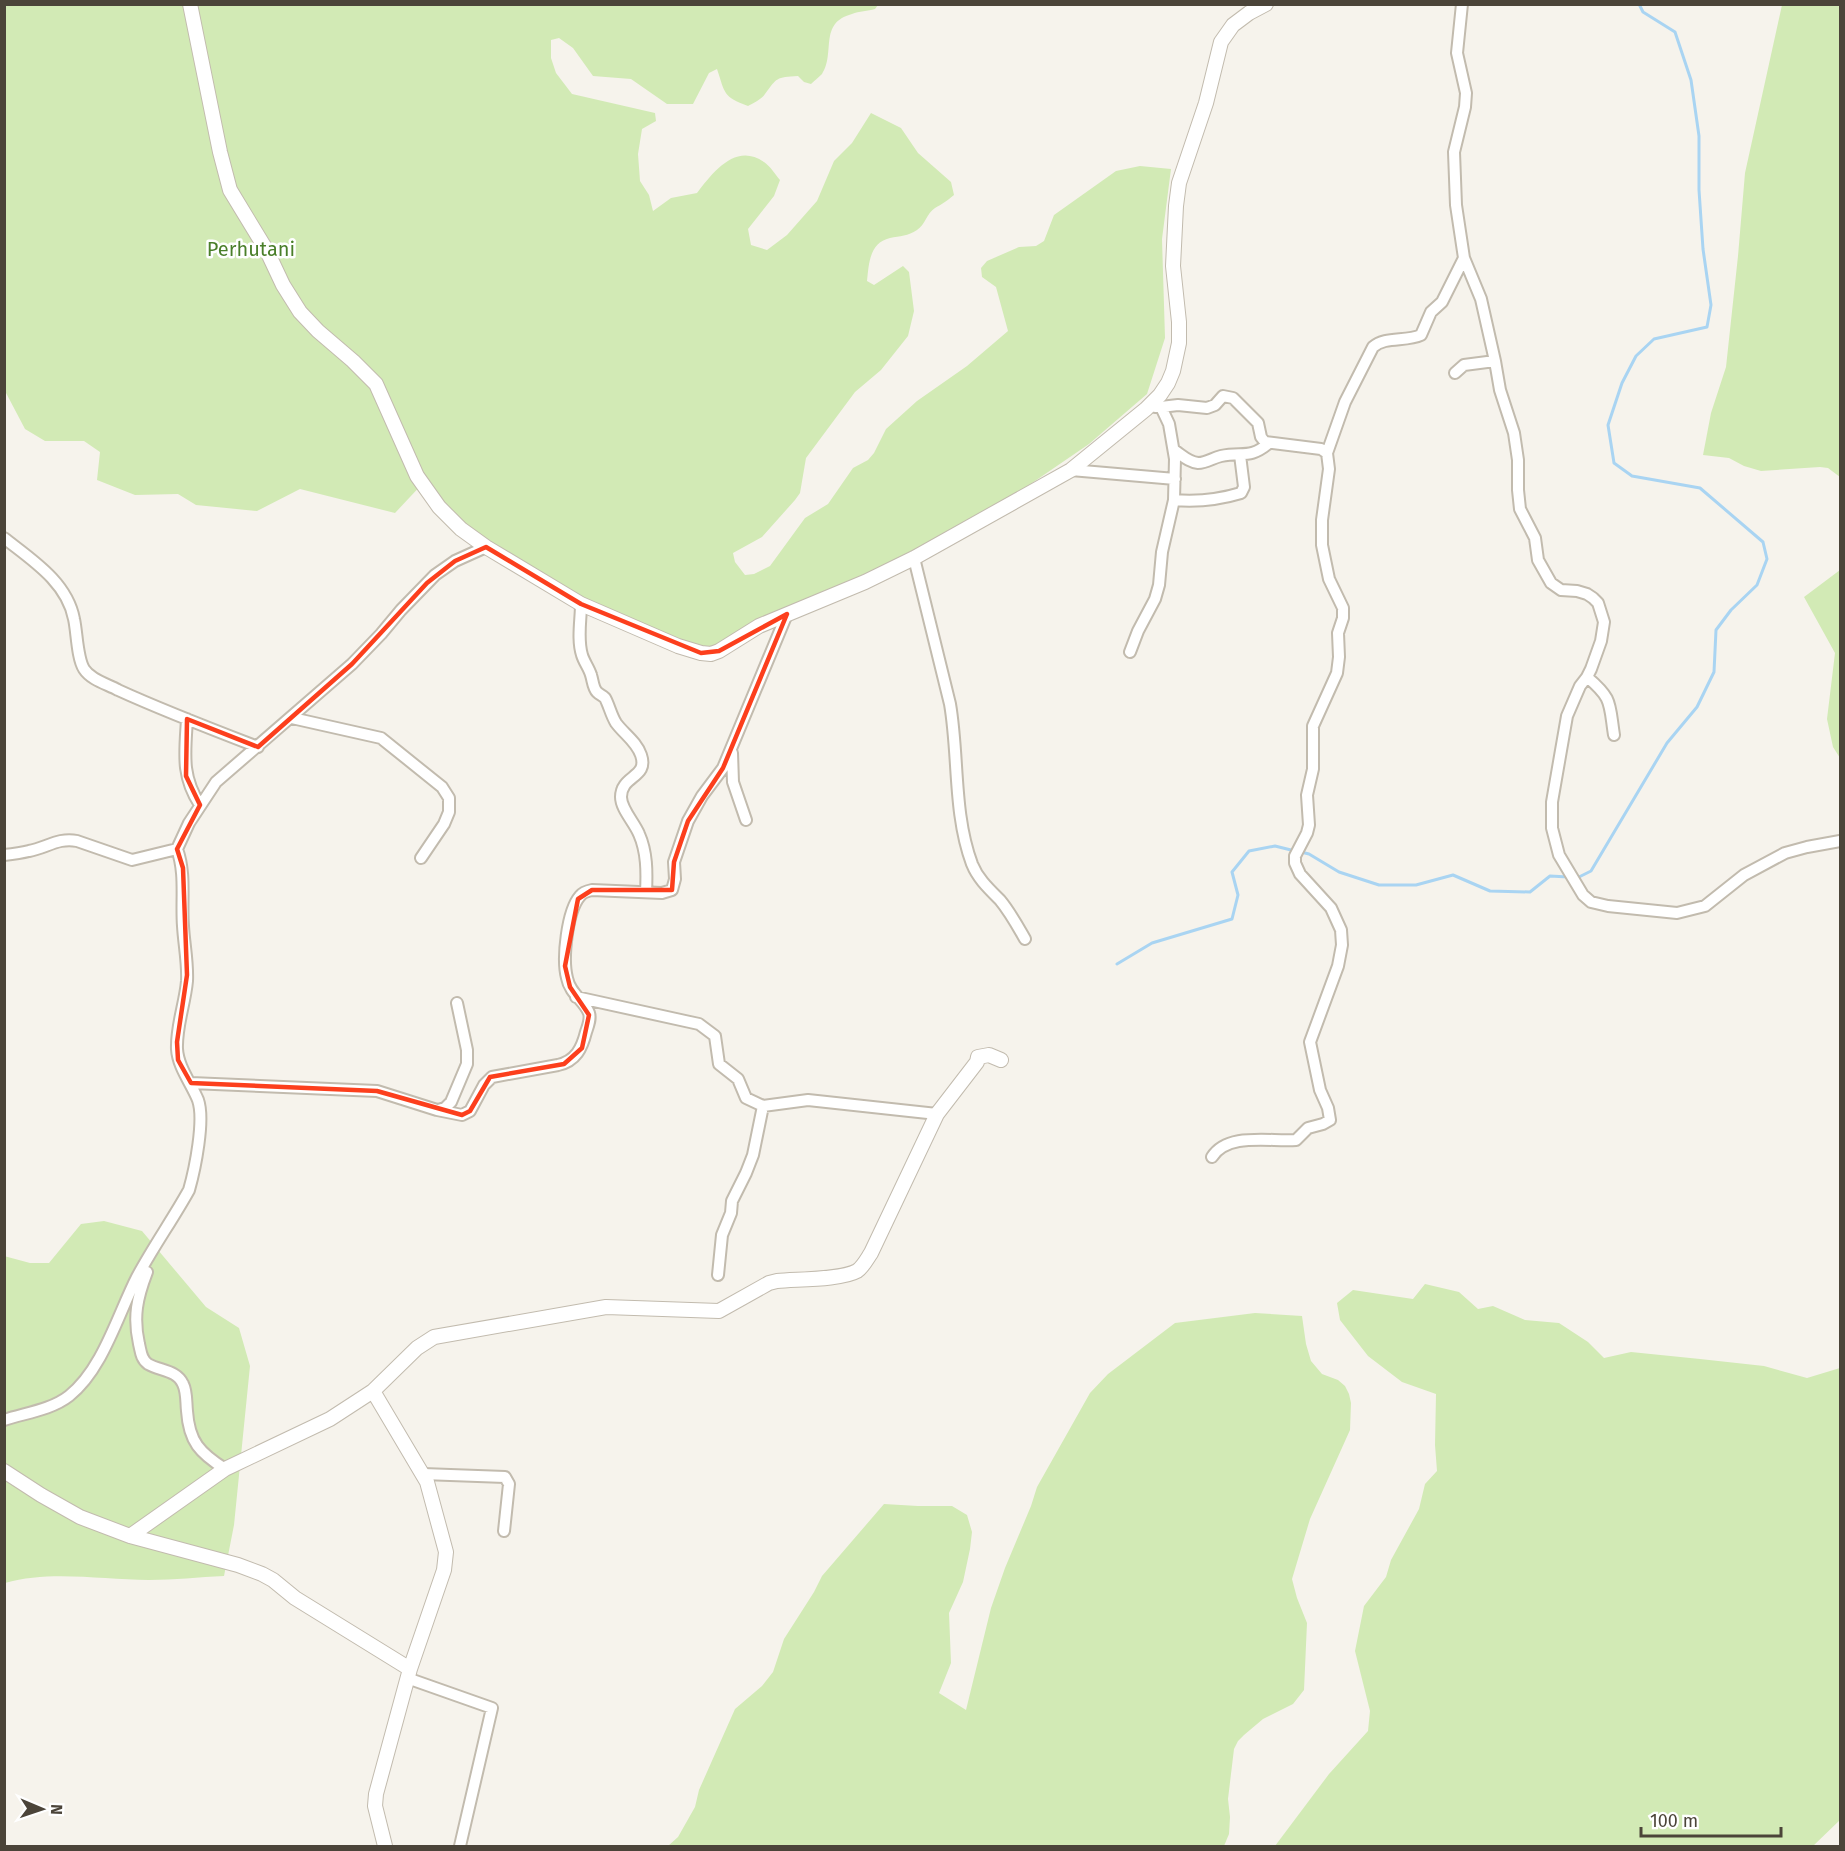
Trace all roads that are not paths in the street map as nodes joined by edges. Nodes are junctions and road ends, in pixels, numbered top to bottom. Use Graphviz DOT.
graph roads {
  1 [pos="190,4"];
  2 [pos="1266,4"];
  3 [pos="1462,4"];
  4 [pos="1464,258"];
  5 [pos="1496,361"];
  6 [pos="1455,373"];
  7 [pos="1155,407"];
  8 [pos="1269,443"];
  9 [pos="1174,450"];
  10 [pos="1327,453"];
  11 [pos="1240,455"];
  12 [pos="1071,470"];
  13 [pos="1175,479"];
  14 [pos="1174,500"];
  15 [pos="4,538"];
  16 [pos="486,547"];
  17 [pos="914,558"];
  18 [pos="581,604"];
  19 [pos="787,614"];
  20 [pos="1130,652"];
  21 [pos="1587,677"];
  22 [pos="292,718"];
  23 [pos="187,719"];
  24 [pos="1614,735"];
  25 [pos="732,746"];
  26 [pos="258,747"];
  27 [pos="200,805"];
  28 [pos="746,820"];
  29 [pos="1840,841"];
  30 [pos="177,849"];
  31 [pos="4,855"];
  32 [pos="421,858"];
  33 [pos="646,892"];
  34 [pos="1025,939"];
  35 [pos="576,996"];
  36 [pos="457,1002"];
  37 [pos="1001,1060"];
  38 [pos="191,1083"];
  39 [pos="763,1106"];
  40 [pos="438,1110"];
  41 [pos="937,1114"];
  42 [pos="1212,1157"];
  43 [pos="152,1252"];
  44 [pos="718,1275"];
  45 [pos="373,1391"];
  46 [pos="4,1420"];
  47 [pos="225,1469"];
  48 [pos="4,1471"];
  49 [pos="423,1474"];
  50 [pos="504,1530"];
  51 [pos="130,1536"];
  52 [pos="408,1673"];
  53 [pos="385,1846"];
  54 [pos="460,1846"];
  1 -- 16 [label="street"];
  2 -- 7 [label="street"];
  3 -- 4 [label="street"];
  4 -- 5 [label="street"];
  4 -- 10 [label="street"];
  5 -- 6 [label="street"];
  5 -- 21 [label="street"];
  7 -- 8 [label="street"];
  7 -- 9 [label="street"];
  7 -- 12 [label="street"];
  8 -- 10 [label="street"];
  8 -- 11 [label="street"];
  9 -- 11 [label="street"];
  9 -- 13 [label="street"];
  10 -- 42 [label="street"];
  11 -- 14 [label="street"];
  12 -- 13 [label="street"];
  12 -- 17 [label="street"];
  13 -- 14 [label="street"];
  14 -- 20 [label="street"];
  15 -- 23 [label="street"];
  16 -- 18 [label="street"];
  16 -- 22 [label="street"];
  17 -- 19 [label="street"];
  17 -- 34 [label="street"];
  18 -- 19 [label="street"];
  18 -- 33 [label="street"];
  19 -- 25 [label="street"];
  21 -- 24 [label="street"];
  21 -- 29 [label="street"];
  22 -- 26 [label="street"];
  22 -- 32 [label="street"];
  23 -- 26 [label="street"];
  23 -- 27 [label="street"];
  25 -- 28 [label="street"];
  25 -- 33 [label="street"];
  26 -- 27 [label="street"];
  27 -- 30 [label="street"];
  30 -- 31 [label="street"];
  30 -- 38 [label="street"];
  33 -- 35 [label="street"];
  35 -- 39 [label="street"];
  35 -- 40 [label="street"];
  36 -- 40 [label="street"];
  37 -- 41 [label="street"];
  38 -- 40 [label="street"];
  38 -- 43 [label="street"];
  39 -- 41 [label="street"];
  39 -- 44 [label="street"];
  41 -- 45 [label="street"];
  43 -- 46 [label="street"];
  43 -- 47 [label="street"];
  45 -- 47 [label="street"];
  45 -- 49 [label="street"];
  47 -- 51 [label="street"];
  48 -- 51 [label="street"];
  49 -- 50 [label="street"];
  49 -- 52 [label="street"];
  51 -- 52 [label="street"];
  52 -- 53 [label="street"];
  52 -- 54 [label="street"];
}
